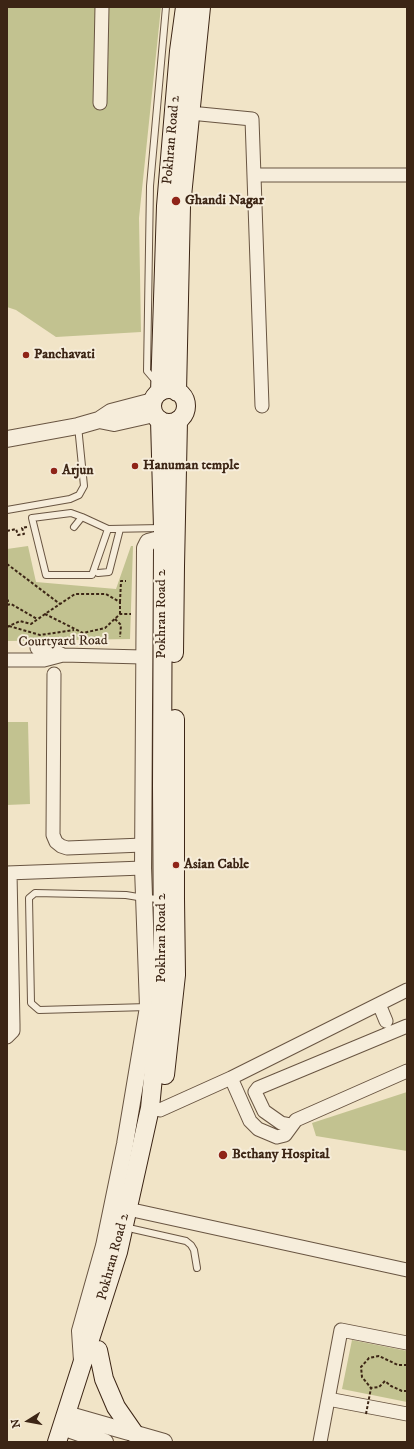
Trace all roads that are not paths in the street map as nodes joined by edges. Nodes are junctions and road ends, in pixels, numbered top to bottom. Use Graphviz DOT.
graph roads {
  1 [pos="102,7"];
  2 [pos="166,7"];
  3 [pos="185,7"];
  4 [pos="201,7"];
  5 [pos="100,103"];
  6 [pos="190,113"];
  7 [pos="179,148"];
  8 [pos="255,175"];
  9 [pos="407,175"];
  10 [pos="161,400"];
  11 [pos="262,406"];
  12 [pos="178,420"];
  13 [pos="78,426"];
  14 [pos="7,439"];
  15 [pos="7,510"];
  16 [pos="82,517"];
  17 [pos="74,527"];
  18 [pos="108,529"];
  19 [pos="120,529"];
  20 [pos="163,533"];
  21 [pos="98,573"];
  22 [pos="36,648"];
  23 [pos="63,655"];
  24 [pos="143,657"];
  25 [pos="7,660"];
  26 [pos="54,674"];
  27 [pos="143,845"];
  28 [pos="143,868"];
  29 [pos="8,873"];
  30 [pos="144,898"];
  31 [pos="168,899"];
  32 [pos="407,990"];
  33 [pos="379,1004"];
  34 [pos="148,1007"];
  35 [pos="386,1021"];
  36 [pos="407,1026"];
  37 [pos="7,1037"];
  38 [pos="407,1071"];
  39 [pos="237,1075"];
  40 [pos="407,1079"];
  41 [pos="250,1086"];
  42 [pos="355,1094"];
  43 [pos="155,1109"];
  44 [pos="288,1130"];
  45 [pos="137,1211"];
  46 [pos="133,1229"];
  47 [pos="197,1268"];
  48 [pos="407,1270"];
  49 [pos="407,1343"];
  50 [pos="98,1350"];
  51 [pos="82,1365"];
  52 [pos="328,1399"];
  53 [pos="407,1414"];
  54 [pos="67,1429"];
  55 [pos="134,1433"];
  56 [pos="106,1442"];
  57 [pos="164,1442"];
  58 [pos="320,1442"];
  1 -- 5 [label="street"];
  2 -- 10 [label="lane"];
  3 -- 7 [label="main road, Pokhran Road 2"];
  4 -- 6 [label="main road, Pokhran Road 2"];
  6 -- 7 [label="main road, Pokhran Road 2"];
  6 -- 8 [label="street"];
  7 -- 10 [label="main road, Pokhran Road 2"];
  8 -- 9 [label="street"];
  8 -- 11 [label="street"];
  10 -- 12 [label="main road"];
  10 -- 12 [label="main road"];
  10 -- 13 [label="street"];
  10 -- 20 [label="main road, Pokhran Road 2"];
  12 -- 31 [label="main road, Pokhran Road 2"];
  13 -- 14 [label="street"];
  13 -- 15 [label="lane"];
  16 -- 17 [label="lane"];
  16 -- 18 [label="lane"];
  16 -- 18 [label="lane"];
  18 -- 19 [label="lane"];
  19 -- 20 [label="lane"];
  19 -- 21 [label="lane"];
  20 -- 24 [label="street"];
  20 -- 31 [label="main road, Pokhran Road 2"];
  22 -- 23 [label="street"];
  23 -- 24 [label="street, Courtyard Road"];
  23 -- 25 [label="street, Courtyard Road"];
  24 -- 27 [label="street"];
  26 -- 27 [label="street"];
  27 -- 28 [label="street"];
  28 -- 29 [label="street"];
  28 -- 30 [label="street"];
  29 -- 37 [label="street"];
  30 -- 31 [label="lane"];
  30 -- 34 [label="street"];
  30 -- 34 [label="lane"];
  31 -- 43 [label="main road, Pokhran Road 2"];
  32 -- 33 [label="street"];
  33 -- 35 [label="street"];
  33 -- 39 [label="street"];
  34 -- 51 [label="street"];
  36 -- 44 [label="street"];
  38 -- 42 [label="street"];
  39 -- 41 [label="street"];
  39 -- 43 [label="street"];
  39 -- 44 [label="street"];
  40 -- 42 [label="street"];
  42 -- 44 [label="street"];
  43 -- 45 [label="main road, Pokhran Road 2"];
  43 -- 51 [label="main road, Pokhran Road 2"];
  45 -- 46 [label="main road, Pokhran Road 2"];
  45 -- 48 [label="street"];
  46 -- 47 [label="lane"];
  46 -- 50 [label="main road, Pokhran Road 2"];
  49 -- 52 [label="street"];
  50 -- 54 [label="main road, Pokhran Road 2"];
  50 -- 55 [label="main road"];
  51 -- 54 [label="main road, Pokhran Road 2"];
  52 -- 53 [label="street"];
  52 -- 58 [label="street"];
  54 -- 55 [label="street"];
  54 -- 56 [label="street"];
  55 -- 57 [label="street"];
}
